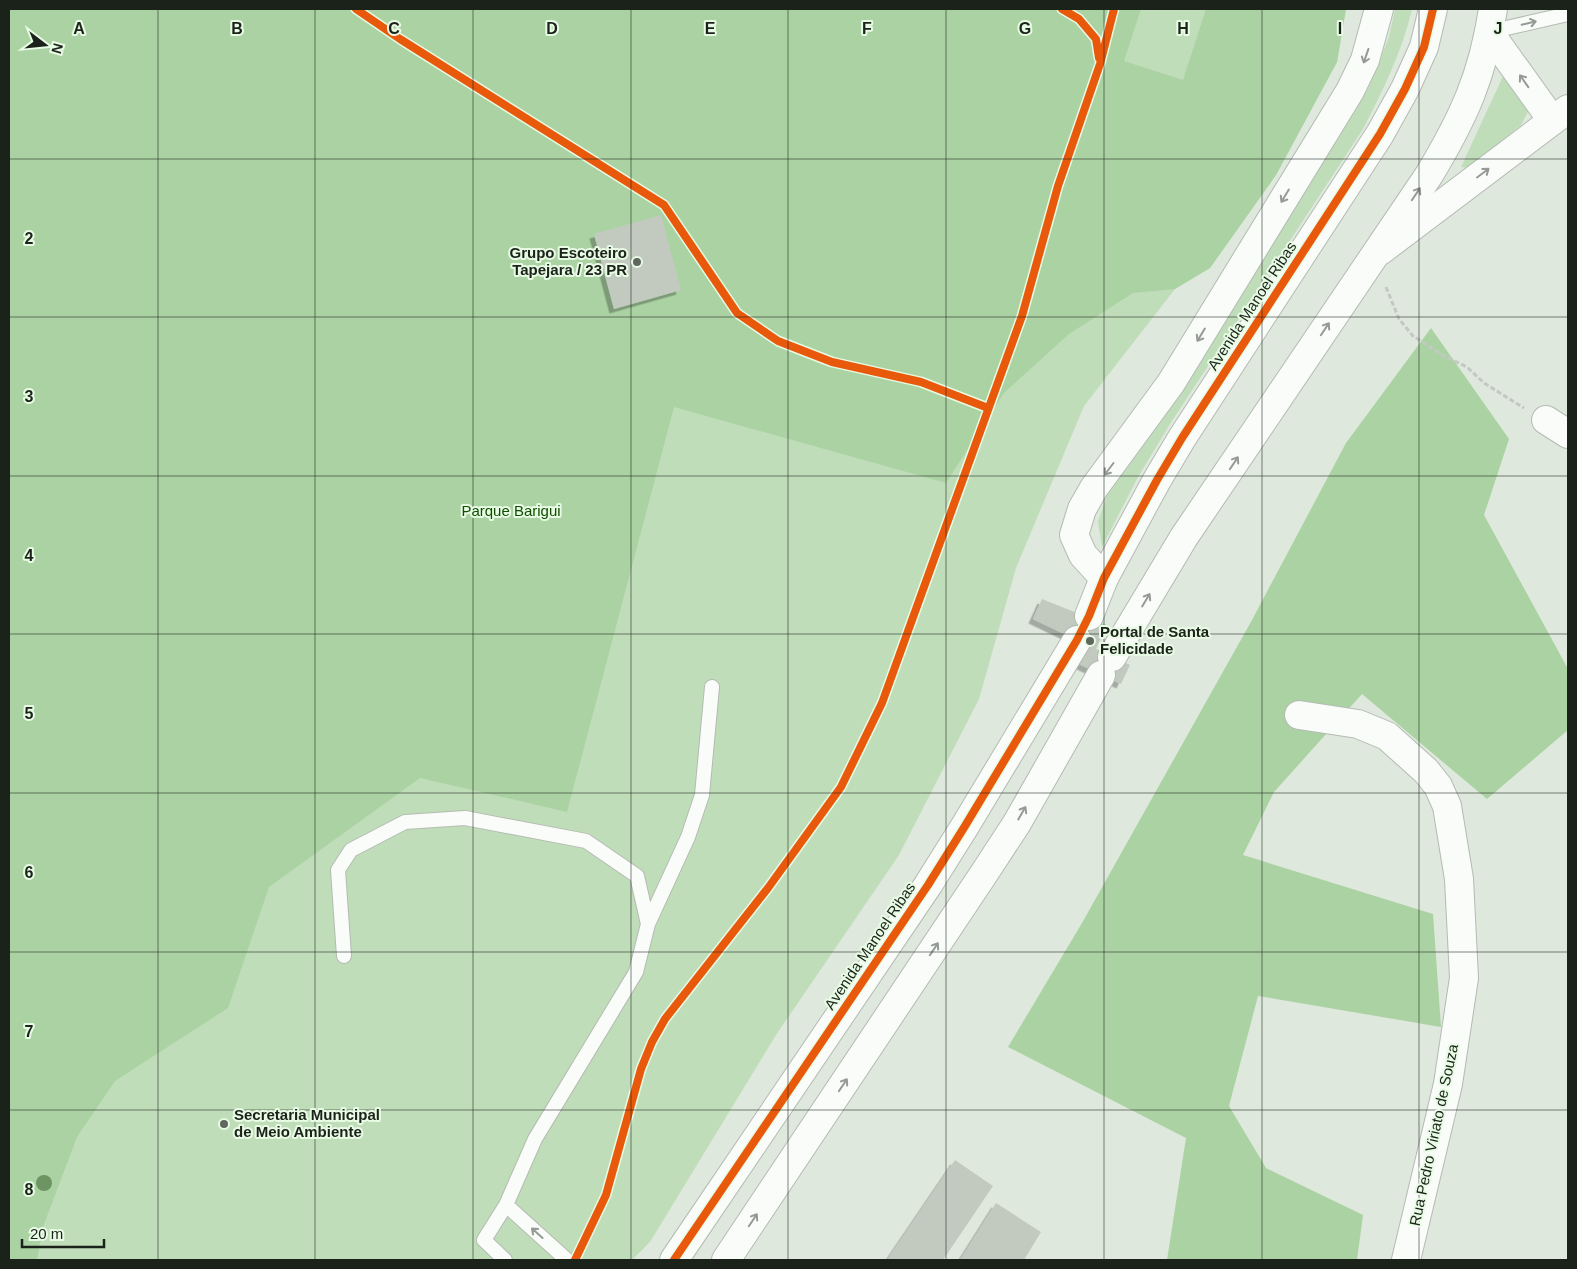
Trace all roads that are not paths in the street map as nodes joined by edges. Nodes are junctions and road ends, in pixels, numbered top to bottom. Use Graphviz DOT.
graph roads {
  1 [pos="1379,9"];
  2 [pos="1433,9"];
  3 [pos="1568,14"];
  4 [pos="1491,20"];
  5 [pos="1560,115"];
  6 [pos="1374,255"];
  7 [pos="1104,578"];
  8 [pos="712,687"];
  9 [pos="1299,715"];
  10 [pos="648,924"];
  11 [pos="344,956"];
  12 [pos="506,1205"];
  13 [pos="505,1260"];
  14 [pos="568,1260"];
  15 [pos="674,1260"];
  16 [pos="726,1260"];
  17 [pos="1406,1260"];
  1 -- 7 [label="main road, one-way"];
  2 -- 7 [label="main road, Avenida Manoel Ribas"];
  4 -- 3 [label="lane, one-way"];
  5 -- 4 [label="main road, one-way"];
  6 -- 4 [label="main road, one-way"];
  6 -- 5 [label="main road, one-way"];
  16 -- 6 [label="main road, one-way"];
  7 -- 15 [label="main road, Avenida Manoel Ribas"];
  8 -- 10 [label="lane"];
  9 -- 17 [label="main road, Rua Pedro Viriato de Souza"];
  10 -- 11 [label="lane"];
  10 -- 12 [label="lane"];
  12 -- 13 [label="lane"];
  14 -- 12 [label="lane, one-way"];
}
